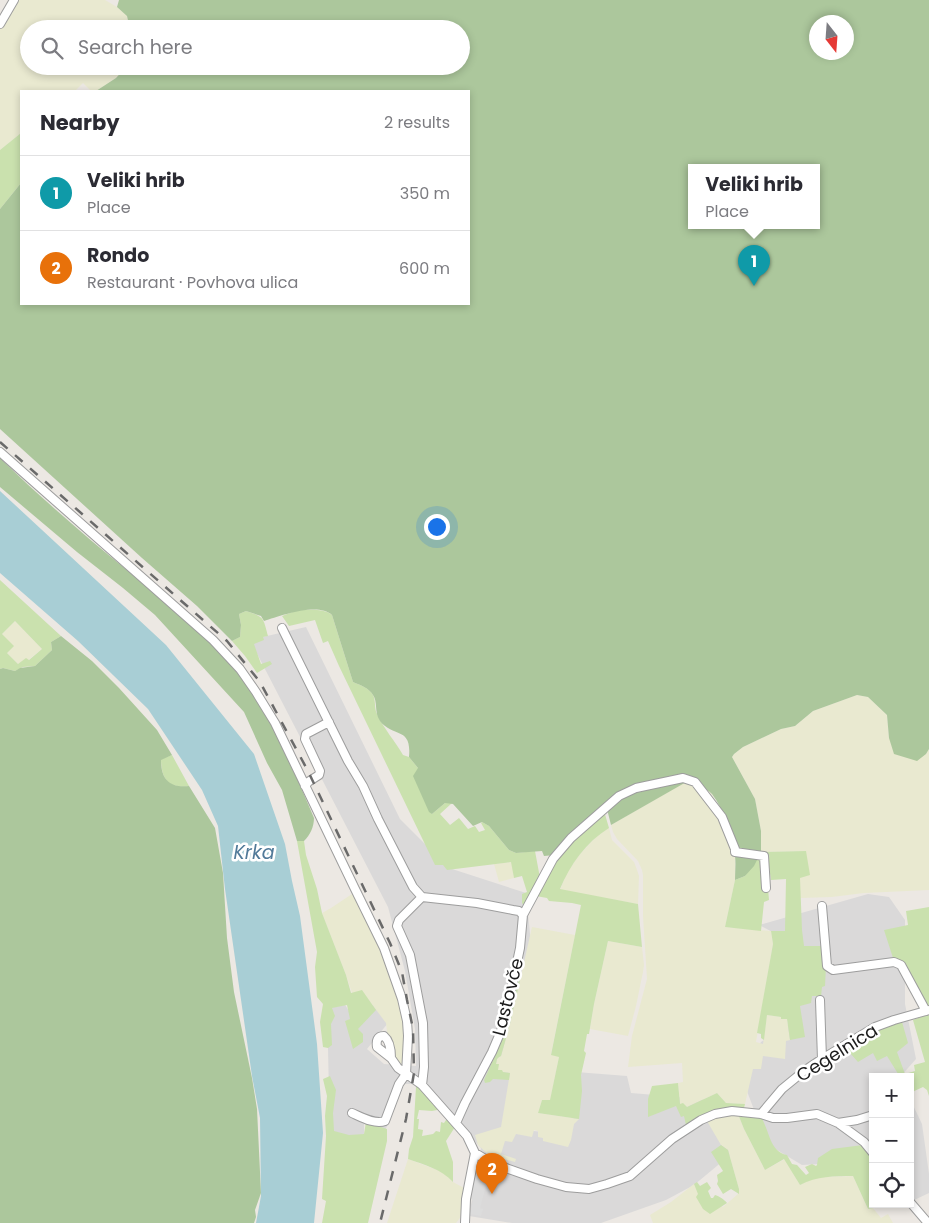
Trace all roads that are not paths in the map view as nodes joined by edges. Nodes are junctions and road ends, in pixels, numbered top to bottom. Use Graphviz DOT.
graph roads {
  1 [pos="14,0"];
  2 [pos="0,24"];
  3 [pos="0,452"];
  4 [pos="282,628"];
  5 [pos="329,722"];
  6 [pos="306,786"];
  7 [pos="766,888"];
  8 [pos="422,897"];
  9 [pos="822,906"];
  10 [pos="523,915"];
  11 [pos="820,1000"];
  12 [pos="927,1011"];
  13 [pos="391,1058"];
  14 [pos="822,1059"];
  15 [pos="406,1074"];
  16 [pos="422,1085"];
  17 [pos="352,1114"];
  18 [pos="761,1114"];
  19 [pos="869,1116"];
  20 [pos="456,1123"];
  21 [pos="838,1123"];
  22 [pos="869,1148"];
  23 [pos="475,1153"];
  24 [pos="914,1207"];
  25 [pos="466,1223"];
  26 [pos="928,1223"];
  1 -- 2 [label="street"];
  3 -- 6 [label="street"];
  4 -- 5 [label="street"];
  5 -- 6 [label="street"];
  5 -- 8 [label="street"];
  6 -- 15 [label="street"];
  7 -- 10 [label="street"];
  8 -- 10 [label="street"];
  8 -- 16 [label="street"];
  9 -- 12 [label="street, Cegelnica"];
  10 -- 20 [label="street, Lastovče"];
  11 -- 14 [label="street"];
  12 -- 14 [label="street, Cegelnica"];
  13 -- 15 [label="street"];
  14 -- 18 [label="street, Cegelnica"];
  15 -- 16 [label="street"];
  15 -- 17 [label="street"];
  16 -- 20 [label="street"];
  18 -- 21 [label="street"];
  18 -- 23 [label="street"];
  19 -- 21 [label="street"];
  20 -- 23 [label="street"];
  21 -- 22 [label="street"];
  23 -- 25 [label="street"];
  24 -- 26 [label="street"];
}
